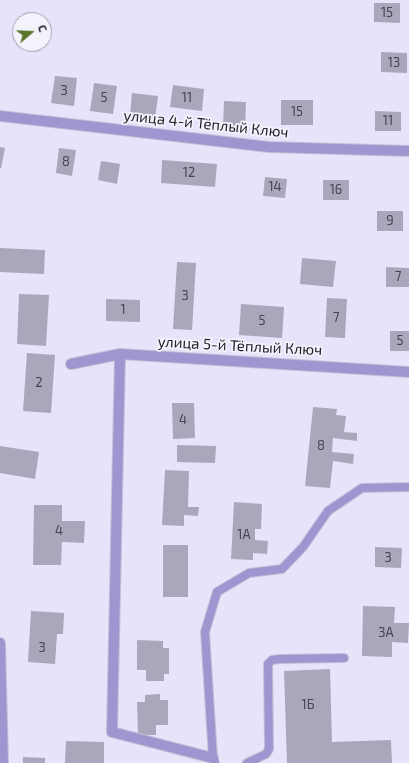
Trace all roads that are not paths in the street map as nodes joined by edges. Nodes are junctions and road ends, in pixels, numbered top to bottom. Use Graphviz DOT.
graph roads {
  1 [pos="0,116"];
  2 [pos="409,151"];
  3 [pos="120,354"];
  4 [pos="70,364"];
  5 [pos="409,372"];
  6 [pos="409,487"];
  7 [pos="0,642"];
  8 [pos="344,658"];
  9 [pos="214,760"];
  10 [pos="3,763"];
  11 [pos="247,763"];
  1 -- 2 [label="street, улица 4-й Тёплый Ключ"];
  3 -- 4 [label="street, улица 5-й Тёплый Ключ"];
  3 -- 5 [label="street, улица 5-й Тёплый Ключ"];
  3 -- 9 [label="street"];
  6 -- 9 [label="lane"];
  7 -- 10 [label="street"];
  8 -- 11 [label="lane"];
}
